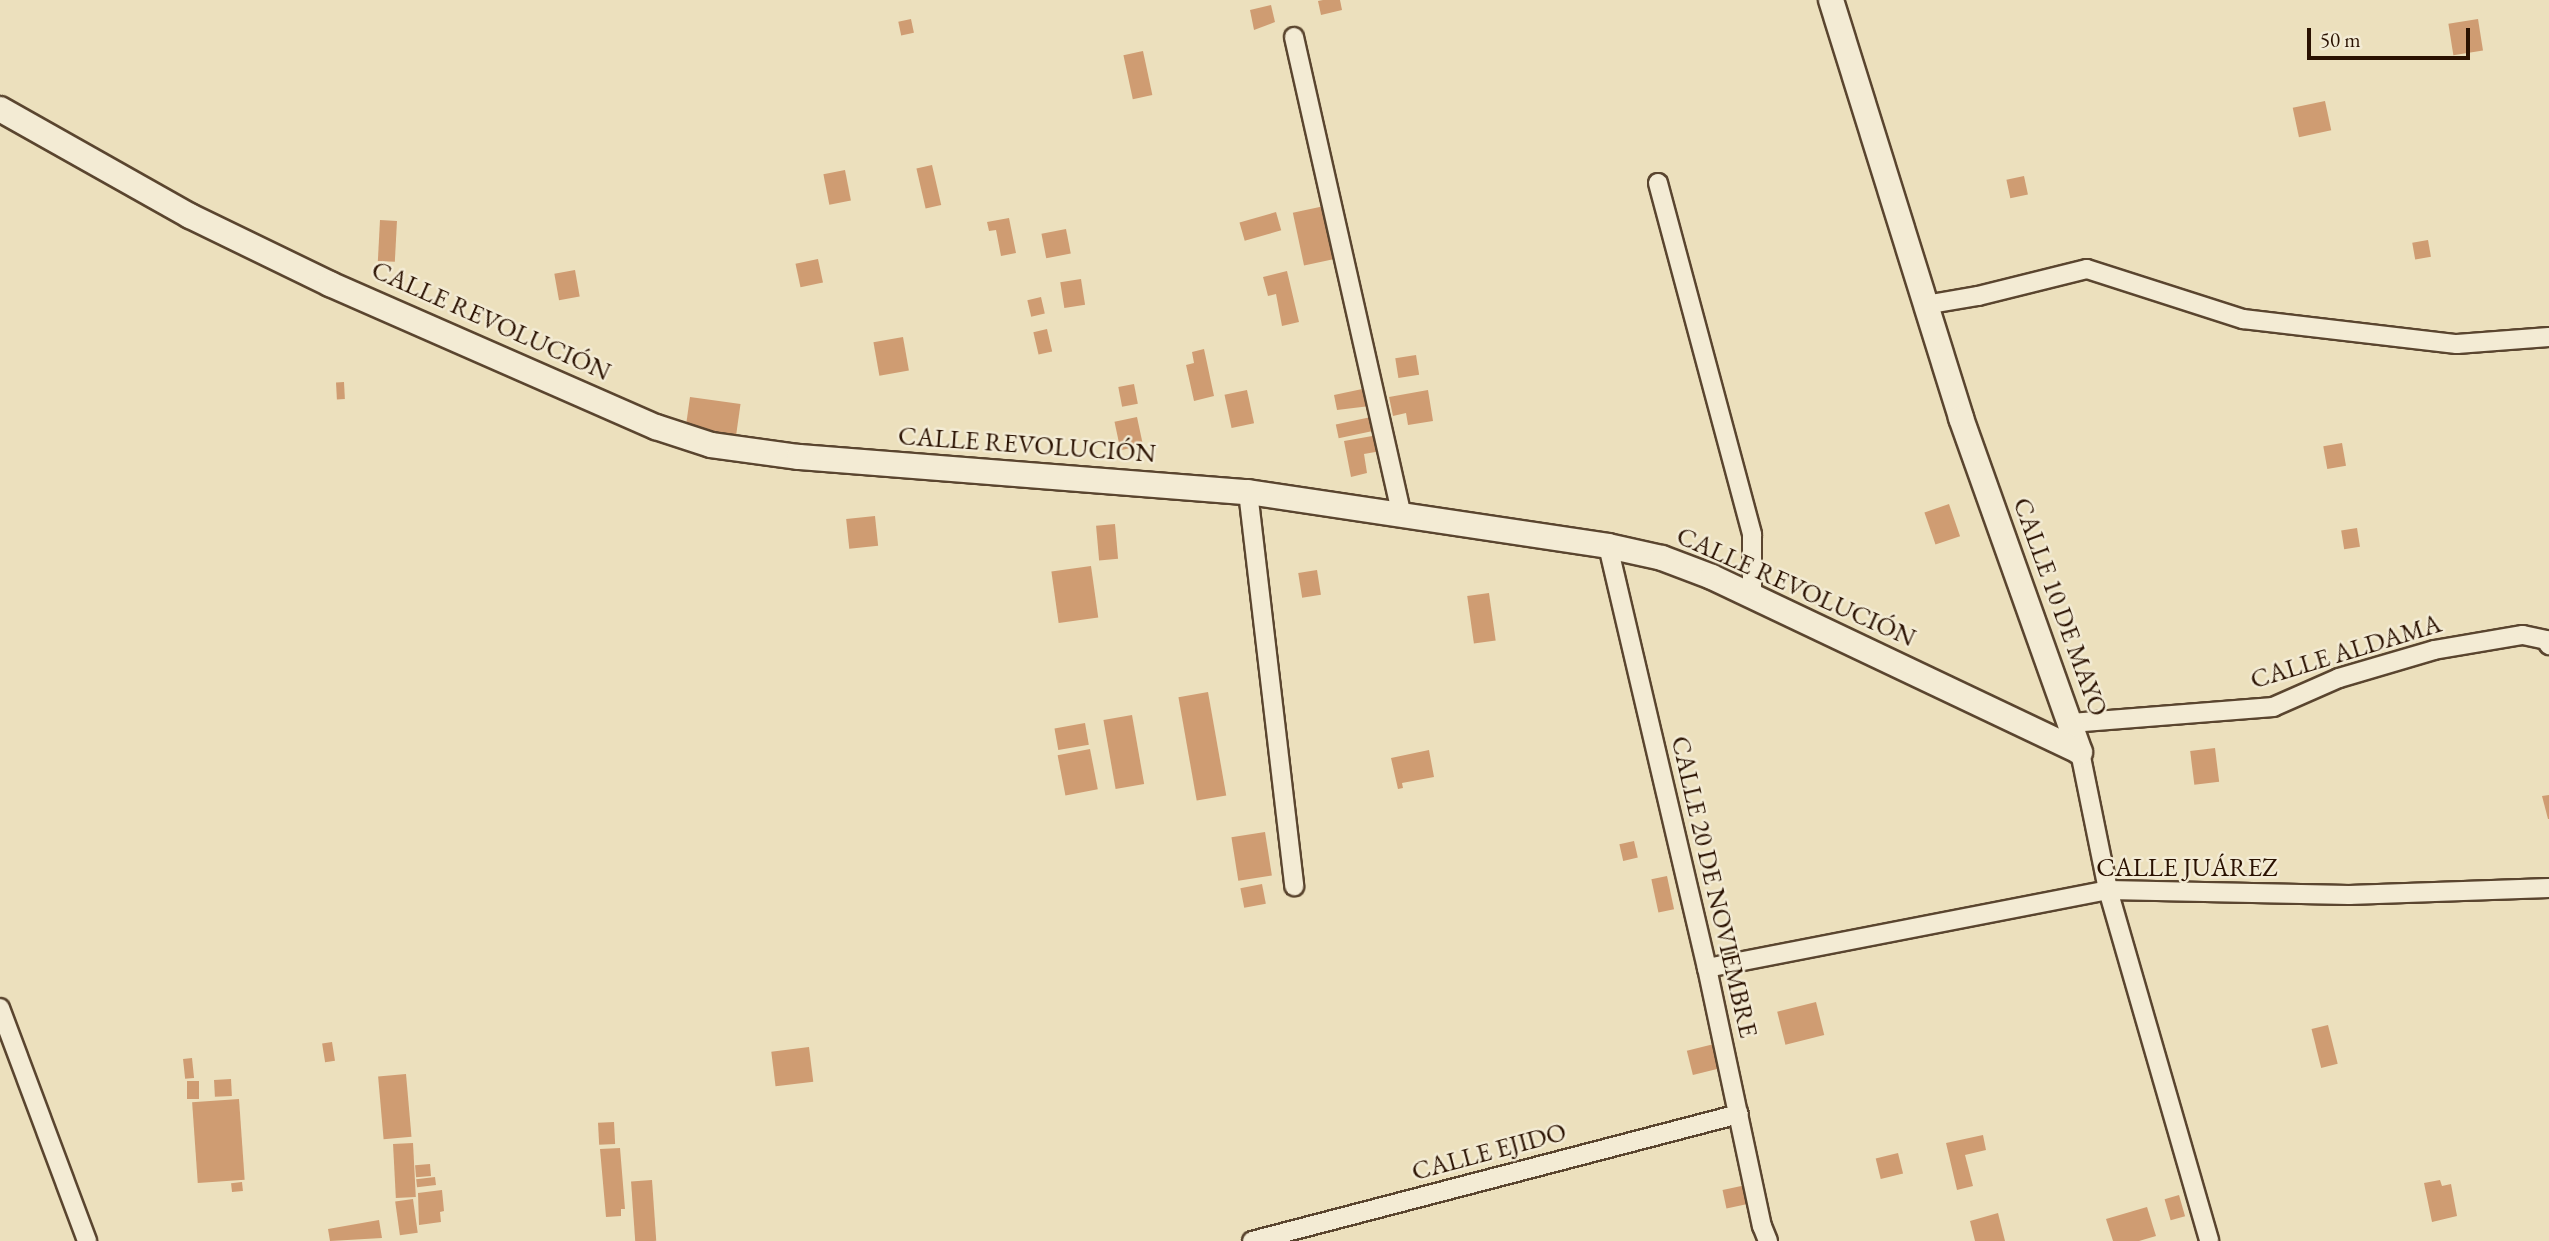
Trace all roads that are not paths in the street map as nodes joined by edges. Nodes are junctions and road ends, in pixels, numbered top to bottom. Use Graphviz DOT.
graph roads {
  1 [pos="1831,0"];
  2 [pos="1294,37"];
  3 [pos="0,109"];
  4 [pos="1658,183"];
  5 [pos="1925,305"];
  6 [pos="2549,337"];
  7 [pos="1248,492"];
  8 [pos="1402,515"];
  9 [pos="1608,546"];
  10 [pos="1752,597"];
  11 [pos="2549,645"];
  12 [pos="2071,723"];
  13 [pos="2080,752"];
  14 [pos="1294,886"];
  15 [pos="2549,887"];
  16 [pos="2108,890"];
  17 [pos="1707,968"];
  18 [pos="0,1008"];
  19 [pos="1739,1114"];
  20 [pos="87,1241"];
  21 [pos="1252,1241"];
  22 [pos="1768,1241"];
  23 [pos="2209,1241"];
  1 -- 5 [label="street, CALLE 10 DE MAYO"];
  2 -- 8 [label="street"];
  3 -- 7 [label="street, CALLE REVOLUCIÓN"];
  4 -- 10 [label="street"];
  5 -- 6 [label="street"];
  5 -- 12 [label="street, CALLE 10 DE MAYO"];
  7 -- 8 [label="street, CALLE REVOLUCIÓN"];
  7 -- 14 [label="street"];
  8 -- 9 [label="street, CALLE REVOLUCIÓN"];
  9 -- 10 [label="street, CALLE REVOLUCIÓN"];
  9 -- 17 [label="street, CALLE 20 DE NOVIEMBRE"];
  10 -- 13 [label="street, CALLE REVOLUCIÓN"];
  11 -- 12 [label="street, CALLE ALDAMA"];
  12 -- 13 [label="street, CALLE 10 DE MAYO"];
  13 -- 16 [label="street, CALLE 10 DE MAYO"];
  15 -- 16 [label="street, CALLE JUÁREZ"];
  16 -- 17 [label="street, CALLE JUÁREZ"];
  16 -- 23 [label="street, CALLE 10 DE MAYO"];
  17 -- 19 [label="street, CALLE 20 DE NOVIEMBRE"];
  18 -- 20 [label="street"];
  19 -- 21 [label="street, CALLE EJIDO"];
  19 -- 22 [label="street, CALLE 20 DE NOVIEMBRE"];
}
